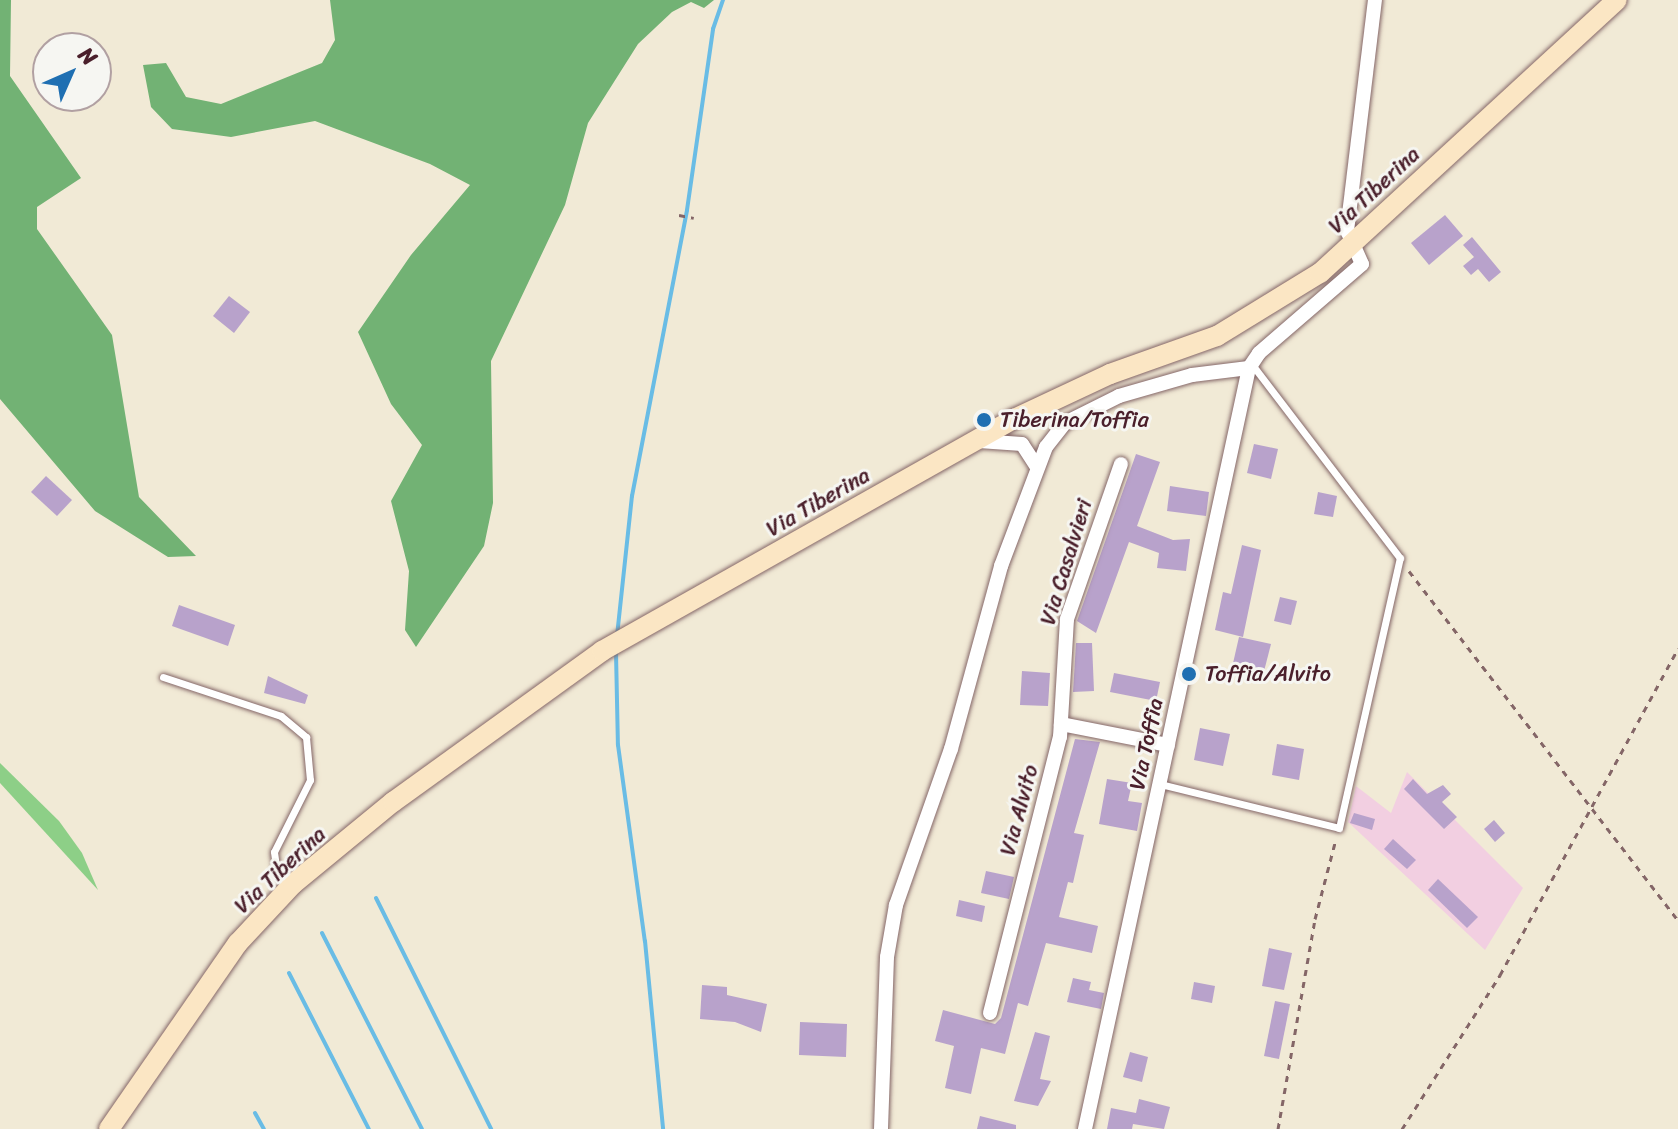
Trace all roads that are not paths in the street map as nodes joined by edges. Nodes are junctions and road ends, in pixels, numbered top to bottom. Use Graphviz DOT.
graph roads {
  1 [pos="1375,0"];
  2 [pos="1617,0"];
  3 [pos="1351,244"];
  4 [pos="1250,366"];
  5 [pos="1014,419"];
  6 [pos="975,441"];
  7 [pos="1022,444"];
  8 [pos="1121,464"];
  9 [pos="1037,467"];
  10 [pos="163,677"];
  11 [pos="1061,724"];
  12 [pos="1168,745"];
  13 [pos="1160,784"];
  14 [pos="289,888"];
  15 [pos="990,1013"];
  16 [pos="109,1129"];
  17 [pos="881,1129"];
  18 [pos="1085,1129"];
  1 -- 3 [label="street"];
  2 -- 3 [label="main road, Via Tiberina"];
  3 -- 4 [label="street"];
  3 -- 5 [label="main road, Via Tiberina"];
  4 -- 9 [label="street"];
  4 -- 12 [label="street, Via Toffia"];
  4 -- 13 [label="lane"];
  5 -- 6 [label="main road, Via Tiberina"];
  5 -- 7 [label="street"];
  6 -- 7 [label="street"];
  6 -- 14 [label="main road, Via Tiberina"];
  7 -- 9 [label="street"];
  8 -- 11 [label="street, Via Casalvieri"];
  9 -- 17 [label="street"];
  10 -- 14 [label="lane"];
  11 -- 12 [label="street"];
  11 -- 15 [label="street, Via Alvito"];
  12 -- 13 [label="street, Via Toffia"];
  13 -- 18 [label="street, Via Toffia"];
  14 -- 16 [label="main road, Via Tiberina"];
}
